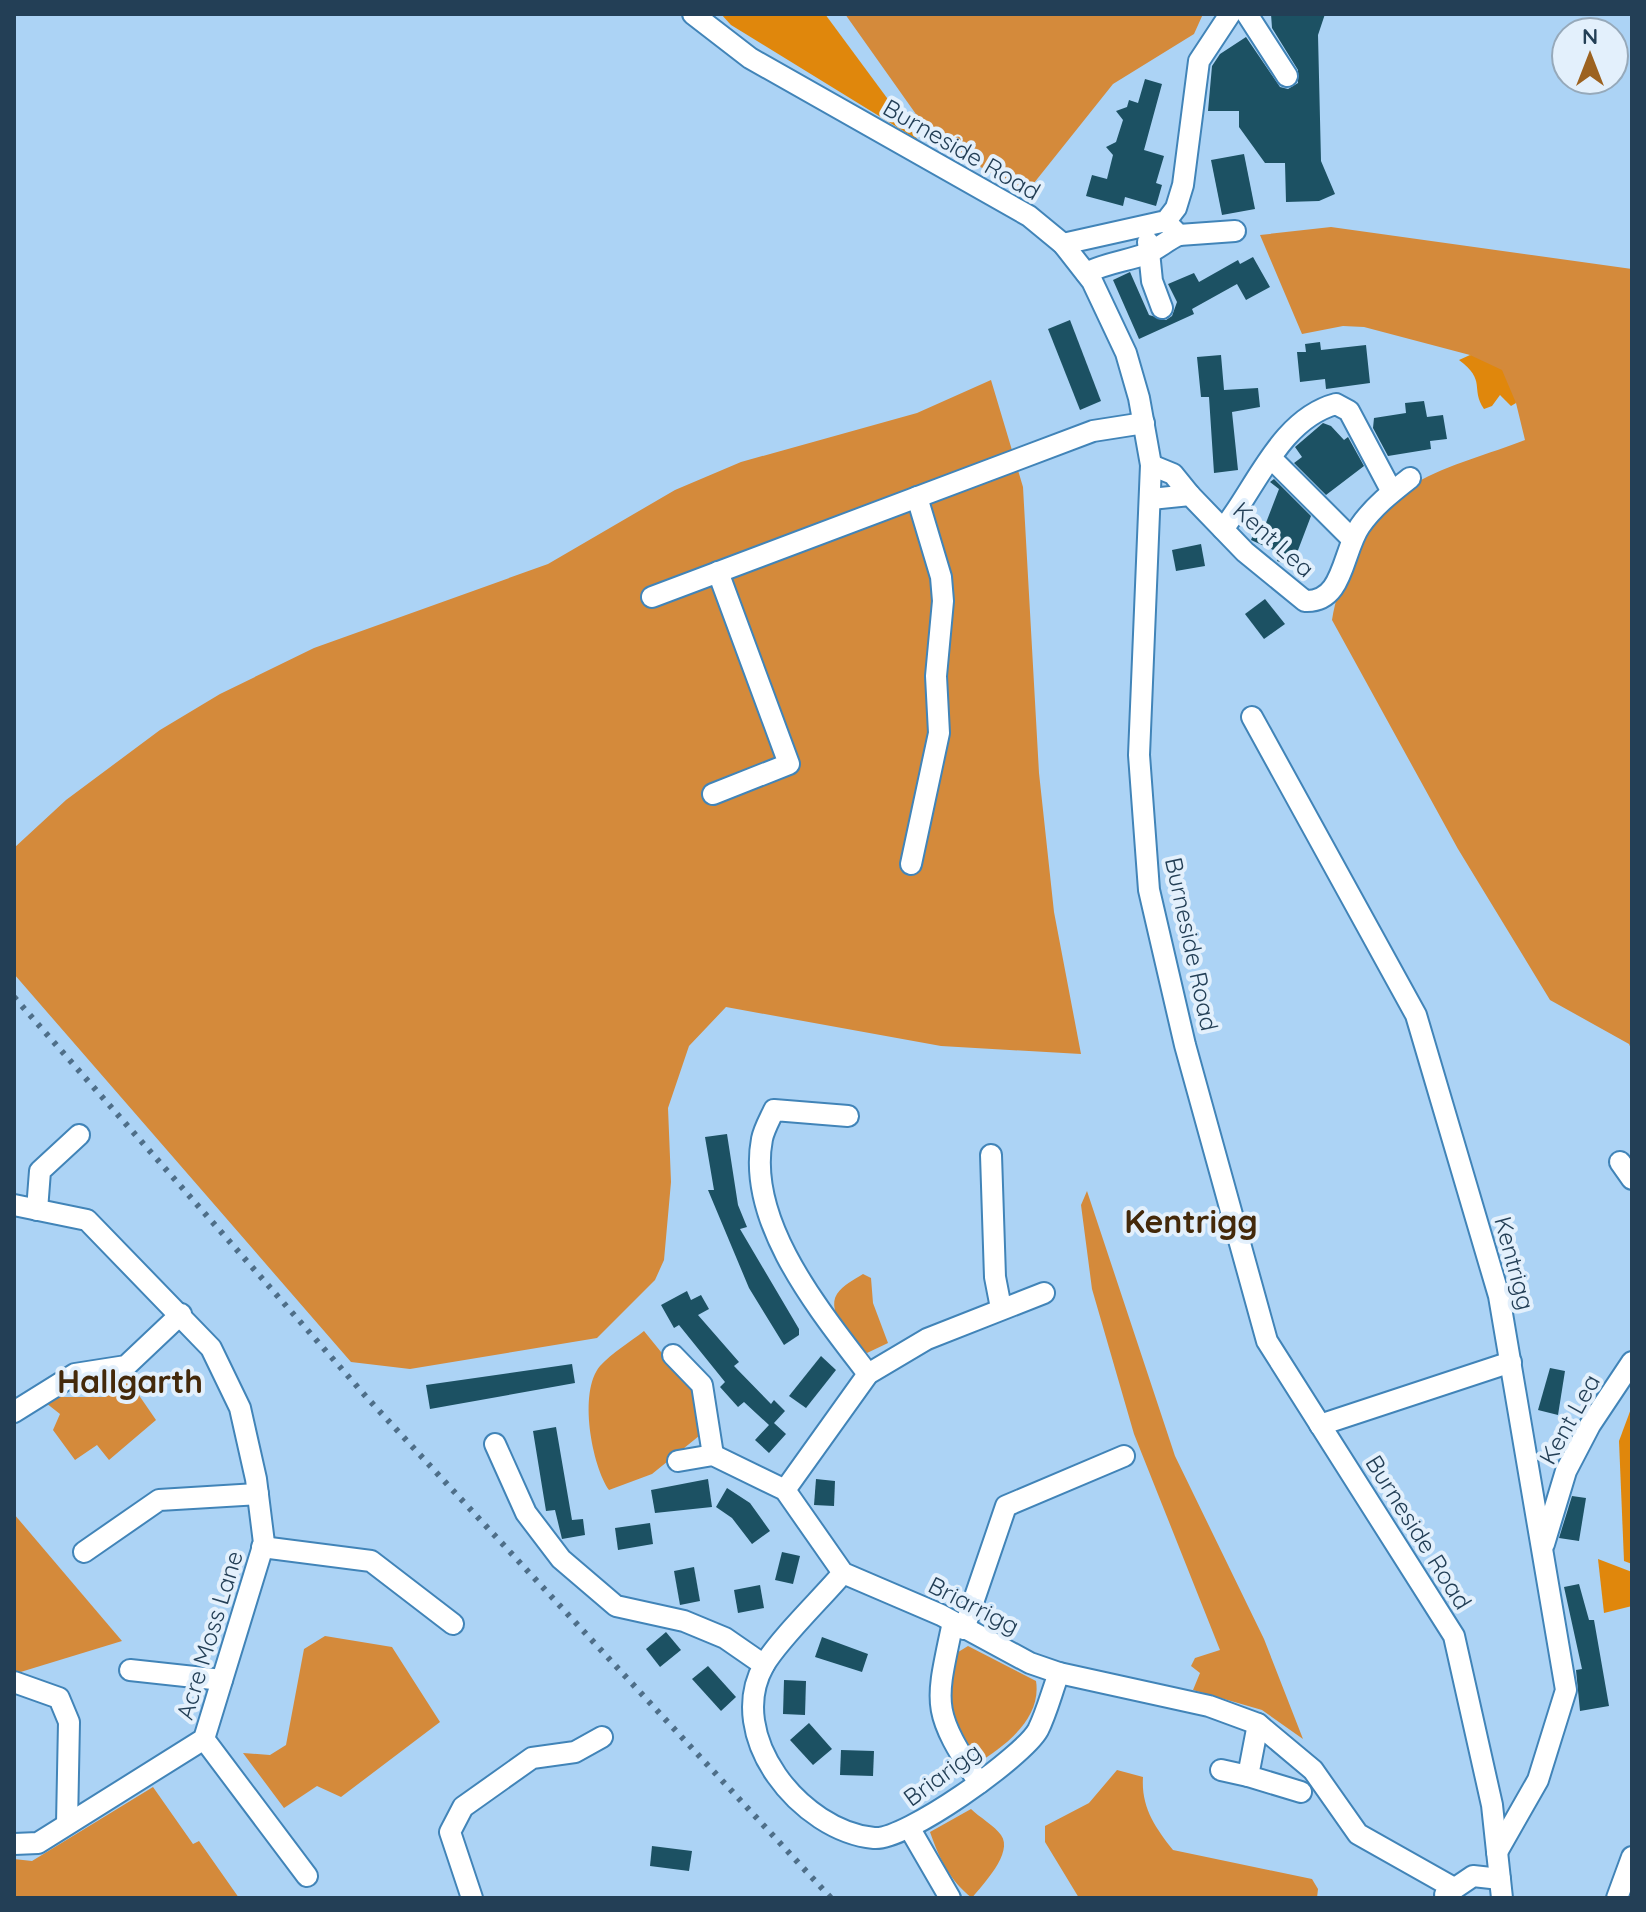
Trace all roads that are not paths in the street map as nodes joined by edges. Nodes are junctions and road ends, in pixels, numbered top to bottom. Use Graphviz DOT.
graph roads {
  1 [pos="693,14"];
  2 [pos="1230,14"];
  3 [pos="1247,14"];
  4 [pos="1287,76"];
  5 [pos="1144,228"];
  6 [pos="1172,228"];
  7 [pos="1235,231"];
  8 [pos="1063,244"];
  9 [pos="1149,253"];
  10 [pos="1086,273"];
  11 [pos="1162,308"];
  12 [pos="1144,423"];
  13 [pos="1272,459"];
  14 [pos="1151,465"];
  15 [pos="1410,478"];
  16 [pos="1392,492"];
  17 [pos="1190,495"];
  18 [pos="917,497"];
  19 [pos="1151,499"];
  20 [pos="1223,529"];
  21 [pos="1352,539"];
  22 [pos="718,572"];
  23 [pos="652,597"];
  24 [pos="1252,717"];
  25 [pos="713,794"];
  26 [pos="911,864"];
  27 [pos="848,1116"];
  28 [pos="79,1135"];
  29 [pos="991,1155"];
  30 [pos="14,1205"];
  31 [pos="37,1210"];
  32 [pos="1044,1293"];
  33 [pos="1001,1308"];
  34 [pos="181,1314"];
  35 [pos="673,1355"];
  36 [pos="1511,1362"];
  37 [pos="1632,1362"];
  38 [pos="868,1374"];
  39 [pos="14,1412"];
  40 [pos="1320,1425"];
  41 [pos="495,1444"];
  42 [pos="713,1455"];
  43 [pos="1124,1456"];
  44 [pos="678,1461"];
  45 [pos="785,1490"];
  46 [pos="258,1494"];
  47 [pos="262,1547"];
  48 [pos="1543,1550"];
  49 [pos="84,1552"];
  50 [pos="843,1573"];
  51 [pos="453,1624"];
  52 [pos="959,1625"];
  53 [pos="764,1665"];
  54 [pos="130,1670"];
  55 [pos="1059,1673"];
  56 [pos="222,1680"];
  57 [pos="14,1682"];
  58 [pos="1258,1724"];
  59 [pos="602,1737"];
  60 [pos="204,1739"];
  61 [pos="1221,1770"];
  62 [pos="1248,1776"];
  63 [pos="979,1783"];
  64 [pos="1301,1792"];
  65 [pos="67,1824"];
  66 [pos="910,1829"];
  67 [pos="14,1844"];
  68 [pos="1497,1852"];
  69 [pos="1632,1857"];
  70 [pos="307,1876"];
  71 [pos="1501,1889"];
  72 [pos="1447,1893"];
  73 [pos="472,1898"];
  74 [pos="950,1898"];
  75 [pos="1617,1898"];
  1 -- 8 [label="street, Burneside Road"];
  2 -- 6 [label="street"];
  3 -- 4 [label="street"];
  5 -- 6 [label="street"];
  5 -- 8 [label="street"];
  5 -- 9 [label="street"];
  6 -- 7 [label="street"];
  6 -- 9 [label="street"];
  8 -- 10 [label="street, Burneside Road"];
  9 -- 10 [label="street"];
  9 -- 11 [label="street"];
  10 -- 12 [label="street, Burneside Road"];
  12 -- 14 [label="street, Burneside Road"];
  12 -- 18 [label="street"];
  13 -- 16 [label="street"];
  13 -- 20 [label="street"];
  13 -- 21 [label="street"];
  14 -- 17 [label="street, Kent Lea"];
  14 -- 19 [label="street, Burneside Road"];
  15 -- 16 [label="street, Kent Lea"];
  16 -- 21 [label="street, Kent Lea"];
  17 -- 19 [label="street"];
  17 -- 20 [label="street, Kent Lea"];
  18 -- 22 [label="street"];
  18 -- 26 [label="street"];
  19 -- 40 [label="street, Burneside Road"];
  20 -- 21 [label="street, Kent Lea"];
  22 -- 23 [label="street"];
  22 -- 25 [label="street"];
  24 -- 36 [label="street, Kentrigg"];
  27 -- 38 [label="street"];
  28 -- 31 [label="street"];
  29 -- 33 [label="street"];
  30 -- 31 [label="street, Acre Moss Lane"];
  31 -- 34 [label="street, Acre Moss Lane"];
  32 -- 33 [label="street"];
  33 -- 38 [label="street"];
  34 -- 39 [label="street"];
  34 -- 46 [label="street, Acre Moss Lane"];
  35 -- 42 [label="street"];
  36 -- 40 [label="street"];
  36 -- 48 [label="street, Kentrigg"];
  37 -- 48 [label="street, Kent Lea"];
  38 -- 45 [label="street"];
  40 -- 68 [label="street, Burneside Road"];
  41 -- 53 [label="street"];
  42 -- 44 [label="street"];
  42 -- 45 [label="street"];
  43 -- 52 [label="street"];
  45 -- 50 [label="street"];
  46 -- 47 [label="street, Acre Moss Lane"];
  46 -- 49 [label="street"];
  47 -- 51 [label="street"];
  47 -- 56 [label="street, Acre Moss Lane"];
  48 -- 68 [label="street, Kentrigg"];
  50 -- 52 [label="street, Briarrigg"];
  50 -- 53 [label="street, Briarigg"];
  52 -- 55 [label="street, Briarrigg"];
  52 -- 63 [label="street"];
  53 -- 66 [label="street, Briarigg"];
  54 -- 56 [label="street"];
  55 -- 58 [label="street, Briarrigg"];
  55 -- 63 [label="street, Briarigg"];
  56 -- 60 [label="street, Acre Moss Lane"];
  57 -- 65 [label="street"];
  58 -- 62 [label="street"];
  58 -- 72 [label="street, Briarrigg"];
  59 -- 73 [label="street"];
  60 -- 65 [label="street, Acre Moss Lane"];
  60 -- 70 [label="street"];
  61 -- 62 [label="street"];
  62 -- 64 [label="street"];
  63 -- 66 [label="street, Briarigg"];
  65 -- 67 [label="street, Acre Moss Lane"];
  66 -- 74 [label="street"];
  68 -- 71 [label="street, Burneside Road"];
  69 -- 75 [label="street"];
  71 -- 72 [label="street"];
}
